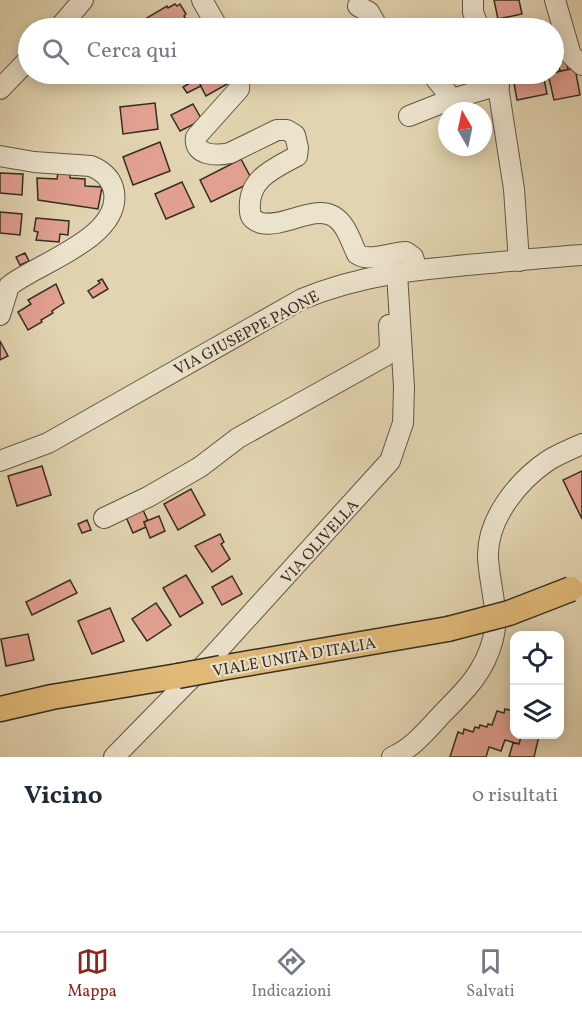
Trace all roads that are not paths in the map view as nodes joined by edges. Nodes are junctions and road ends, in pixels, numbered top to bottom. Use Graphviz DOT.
graph roads {
  1 [pos="83,0"];
  2 [pos="202,0"];
  3 [pos="473,0"];
  4 [pos="555,0"];
  5 [pos="358,6"];
  6 [pos="68,18"];
  7 [pos="212,18"];
  8 [pos="372,18"];
  9 [pos="475,18"];
  10 [pos="560,18"];
  11 [pos="564,31"];
  12 [pos="582,65"];
  13 [pos="18,70"];
  14 [pos="239,84"];
  15 [pos="440,84"];
  16 [pos="488,84"];
  17 [pos="498,84"];
  18 [pos="0,89"];
  19 [pos="452,99"];
  20 [pos="409,116"];
  21 [pos="0,156"];
  22 [pos="582,255"];
  23 [pos="519,261"];
  24 [pos="417,270"];
  25 [pos="392,273"];
  26 [pos="0,315"];
  27 [pos="582,444"];
  28 [pos="0,461"];
  29 [pos="104,518"];
  30 [pos="577,586"];
  31 [pos="0,709"];
  32 [pos="404,755"];
  33 [pos="114,757"];
  1 -- 6 [label="street"];
  2 -- 7 [label="street"];
  3 -- 9 [label="street"];
  4 -- 10 [label="street"];
  5 -- 8 [label="street"];
  11 -- 12 [label="street"];
  13 -- 18 [label="street"];
  14 -- 24 [label="street"];
  15 -- 19 [label="street"];
  16 -- 19 [label="street"];
  17 -- 23 [label="street"];
  19 -- 20 [label="street"];
  21 -- 26 [label="street"];
  22 -- 23 [label="street, VIA GIUSEPPE PAONE"];
  23 -- 24 [label="street, VIA GIUSEPPE PAONE"];
  24 -- 25 [label="street, VIA GIUSEPPE PAONE"];
  25 -- 28 [label="street, VIA GIUSEPPE PAONE"];
  25 -- 29 [label="street"];
  25 -- 33 [label="street, VIA OLIVELLA"];
  27 -- 32 [label="street"];
  30 -- 31 [label="main road, VIALE UNITÀ D'ITALIA, bridge"];
}
